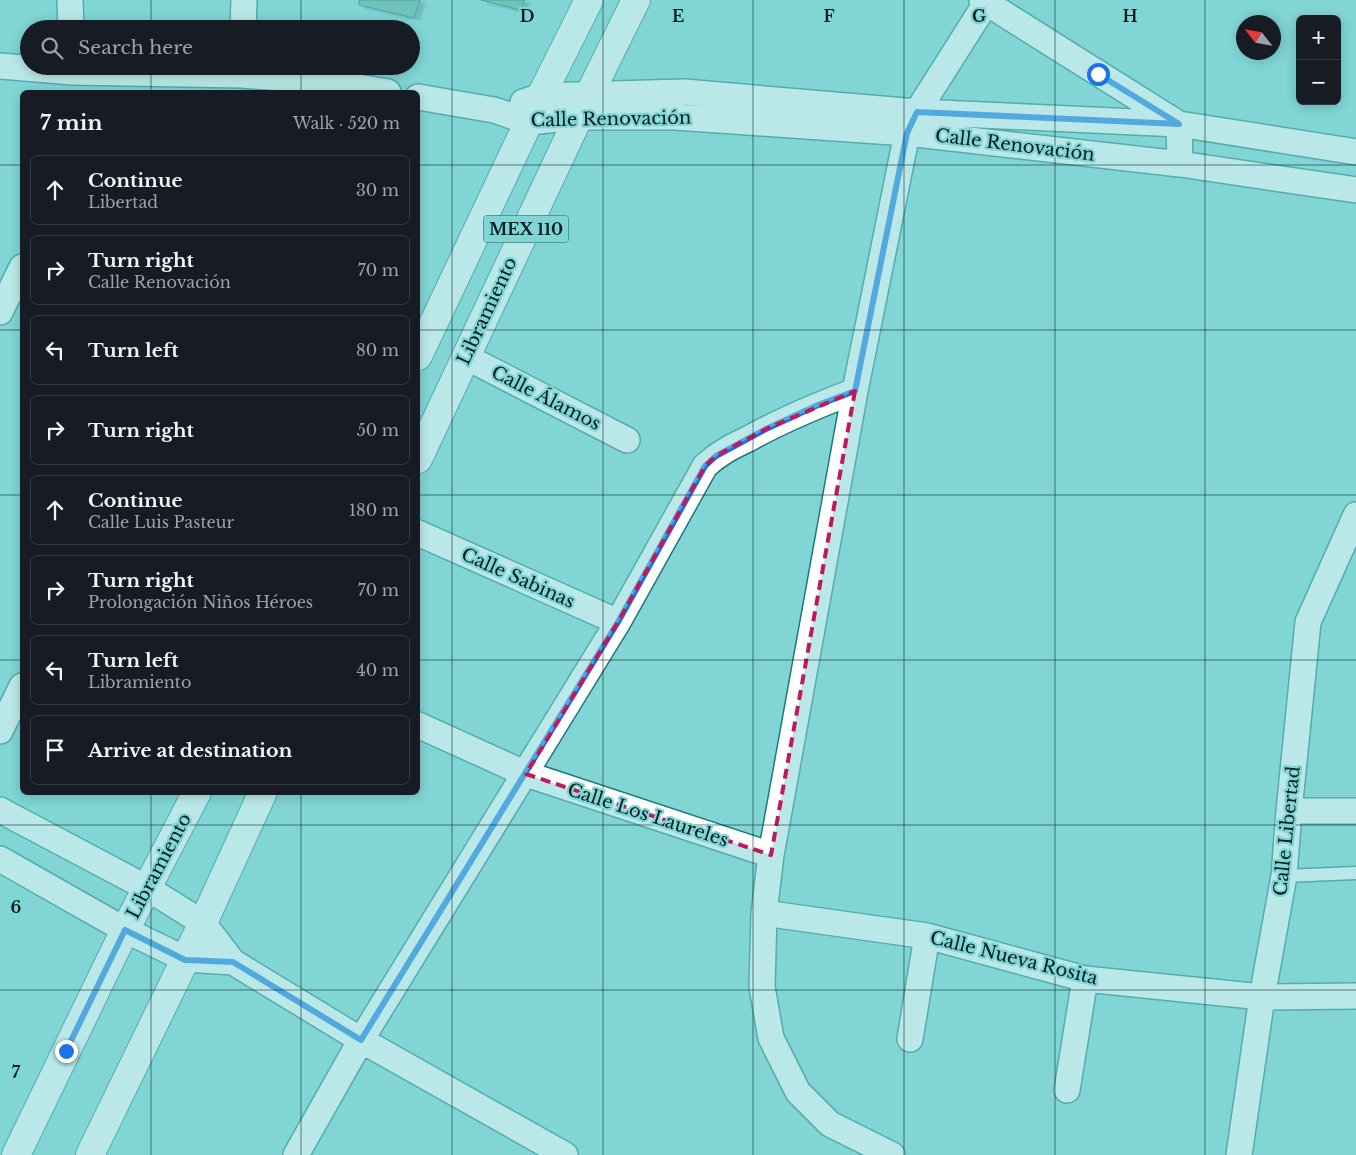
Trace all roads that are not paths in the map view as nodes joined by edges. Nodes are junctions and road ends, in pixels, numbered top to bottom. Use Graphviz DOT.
graph roads {
  1 [pos="70,0"];
  2 [pos="244,0"];
  3 [pos="589,0"];
  4 [pos="636,0"];
  5 [pos="985,1"];
  6 [pos="71,20"];
  7 [pos="243,20"];
  8 [pos="0,66"];
  9 [pos="20,68"];
  10 [pos="108,75"];
  11 [pos="264,75"];
  12 [pos="82,76"];
  13 [pos="319,87"];
  14 [pos="360,90"];
  15 [pos="541,96"];
  16 [pos="420,97"];
  17 [pos="583,106"];
  18 [pos="494,110"];
  19 [pos="529,122"];
  20 [pos="912,122"];
  21 [pos="1179,124"];
  22 [pos="1356,152"];
  23 [pos="1180,164"];
  24 [pos="1356,190"];
  25 [pos="20,271"];
  26 [pos="0,312"];
  27 [pos="420,352"];
  28 [pos="466,357"];
  29 [pos="855,391"];
  30 [pos="627,440"];
  31 [pos="420,456"];
  32 [pos="1356,515"];
  33 [pos="420,534"];
  34 [pos="618,622"];
  35 [pos="20,690"];
  36 [pos="420,726"];
  37 [pos="0,731"];
  38 [pos="526,774"];
  39 [pos="195,795"];
  40 [pos="262,795"];
  41 [pos="0,810"];
  42 [pos="1289,811"];
  43 [pos="1356,811"];
  44 [pos="771,855"];
  45 [pos="0,860"];
  46 [pos="1356,873"];
  47 [pos="1284,876"];
  48 [pos="147,888"];
  49 [pos="764,913"];
  50 [pos="203,923"];
  51 [pos="125,930"];
  52 [pos="927,936"];
  53 [pos="185,960"];
  54 [pos="233,962"];
  55 [pos="1085,979"];
  56 [pos="1356,996"];
  57 [pos="1262,997"];
  58 [pos="910,1039"];
  59 [pos="361,1040"];
  60 [pos="1067,1090"];
  61 [pos="876,1152"];
  62 [pos="16,1155"];
  63 [pos="90,1155"];
  64 [pos="296,1155"];
  65 [pos="565,1155"];
  66 [pos="1239,1155"];
  1 -- 6 [label="street"];
  2 -- 7 [label="street"];
  3 -- 15 [label="main road, MEX 110"];
  4 -- 17 [label="main road, Libramiento / MEX 110"];
  5 -- 20 [label="street"];
  5 -- 21 [label="street"];
  8 -- 9 [label="street"];
  10 -- 12 [label="street"];
  11 -- 13 [label="street"];
  13 -- 14 [label="street"];
  15 -- 17 [label="street, Calle Renovación"];
  15 -- 18 [label="street, Calle Renovación"];
  15 -- 19 [label="main road, MEX 110"];
  16 -- 18 [label="street, Calle Renovación"];
  17 -- 19 [label="street, Calle Renovación"];
  17 -- 20 [label="street, Calle Renovación"];
  17 -- 28 [label="main road, Libramiento / MEX 110"];
  18 -- 19 [label="street, Calle Renovación"];
  19 -- 27 [label="main road, MEX 110"];
  20 -- 21 [label="street, Calle Renovación"];
  20 -- 23 [label="street, Calle Renovación"];
  20 -- 29 [label="street"];
  21 -- 22 [label="street, Calle Renovación"];
  21 -- 23 [label="street"];
  23 -- 24 [label="street, Calle Renovación"];
  25 -- 26 [label="street"];
  28 -- 30 [label="street, Calle Álamos"];
  28 -- 31 [label="main road, Libramiento / MEX 110"];
  29 -- 34 [label="street"];
  29 -- 44 [label="street"];
  32 -- 42 [label="street, Calle Libertad"];
  33 -- 34 [label="street, Calle Sabinas"];
  34 -- 38 [label="street"];
  35 -- 37 [label="street"];
  36 -- 38 [label="street, Calle Los Laureles"];
  38 -- 44 [label="street, Calle Los Laureles"];
  38 -- 59 [label="street"];
  39 -- 48 [label="main road, Libramiento"];
  40 -- 50 [label="main road"];
  41 -- 48 [label="street"];
  42 -- 43 [label="street"];
  42 -- 47 [label="street, Calle Libertad"];
  44 -- 49 [label="street"];
  45 -- 51 [label="street"];
  46 -- 47 [label="lane"];
  47 -- 57 [label="street, Calle Libertad"];
  48 -- 50 [label="street"];
  48 -- 51 [label="main road, Libramiento"];
  49 -- 52 [label="street, Calle Nueva Rosita"];
  49 -- 61 [label="street"];
  50 -- 53 [label="main road"];
  50 -- 54 [label="street"];
  51 -- 53 [label="street"];
  51 -- 62 [label="main road, Libramiento"];
  52 -- 55 [label="street, Calle Nueva Rosita"];
  52 -- 58 [label="street"];
  53 -- 54 [label="street"];
  53 -- 63 [label="main road"];
  54 -- 59 [label="street"];
  55 -- 57 [label="street, Calle Nueva Rosita"];
  55 -- 60 [label="street"];
  56 -- 57 [label="street, Calle Nueva Rosita"];
  57 -- 66 [label="street, Calle Libertad"];
  59 -- 64 [label="street"];
  59 -- 65 [label="street"];
}
